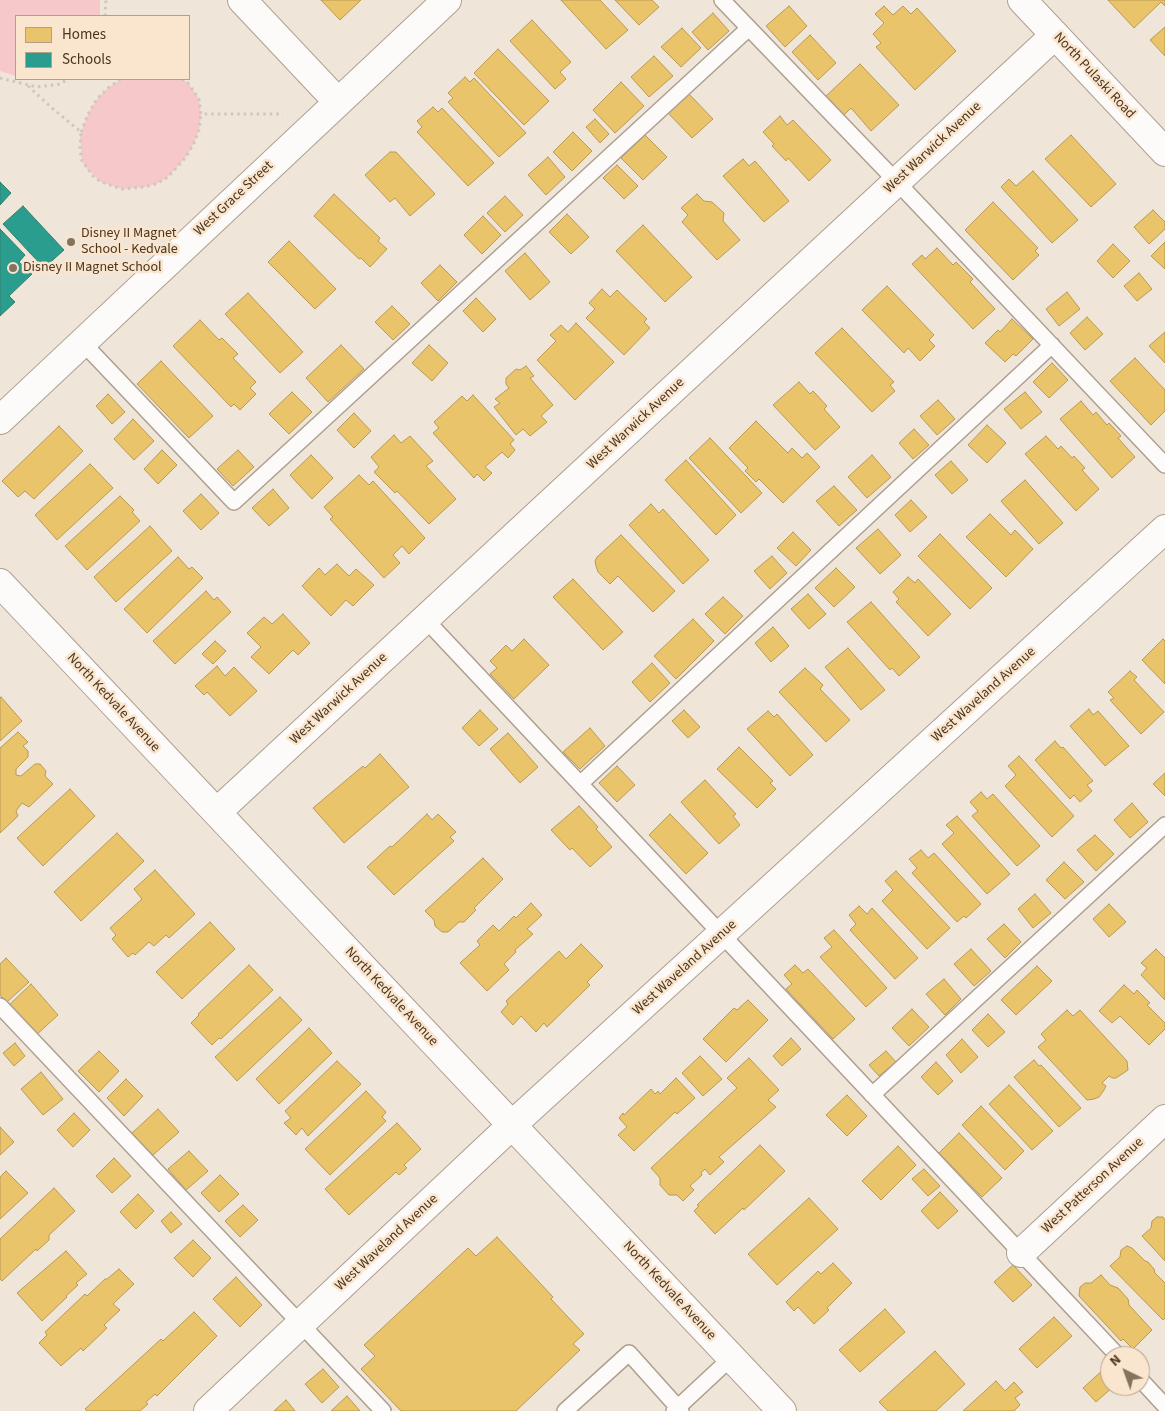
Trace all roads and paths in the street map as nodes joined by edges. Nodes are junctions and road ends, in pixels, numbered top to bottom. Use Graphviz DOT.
graph roads {
  1 [pos="106,0"];
  2 [pos="242,0"];
  3 [pos="448,0"];
  4 [pos="722,0"];
  5 [pos="1022,0"];
  6 [pos="105,15"];
  7 [pos="749,28"];
  8 [pos="1055,35"];
  9 [pos="0,78"];
  10 [pos="66,80"];
  11 [pos="120,80"];
  12 [pos="184,80"];
  13 [pos="28,86"];
  14 [pos="338,102"];
  15 [pos="201,114"];
  16 [pos="283,114"];
  17 [pos="81,132"];
  18 [pos="1165,152"];
  19 [pos="897,182"];
  20 [pos="83,343"];
  21 [pos="1052,345"];
  22 [pos="0,420"];
  23 [pos="1165,465"];
  24 [pos="1165,529"];
  25 [pos="0,583"];
  26 [pos="425,619"];
  27 [pos="580,784"];
  28 [pos="217,812"];
  29 [pos="1165,825"];
  30 [pos="722,935"];
  31 [pos="0,1006"];
  32 [pos="872,1095"];
  33 [pos="1165,1119"];
  34 [pos="512,1126"];
  35 [pos="1021,1253"];
  36 [pos="301,1324"];
  37 [pos="1109,1346"];
  38 [pos="732,1357"];
  39 [pos="1150,1390"];
  40 [pos="1165,1406"];
  41 [pos="678,1410"];
  42 [pos="208,1411"];
  43 [pos="383,1411"];
  44 [pos="565,1411"];
  45 [pos="782,1411"];
  1 -- 6 [label="path"];
  2 -- 14 [label="street"];
  3 -- 14 [label="street, West Grace Street"];
  4 -- 7 [label="lane"];
  5 -- 8 [label="street, North Pulaski Road"];
  7 -- 19 [label="lane"];
  7 -- 20 [label="lane"];
  8 -- 18 [label="street, North Pulaski Road"];
  8 -- 19 [label="street, West Warwick Avenue"];
  9 -- 13 [label="path"];
  10 -- 13 [label="path"];
  11 -- 17 [label="path"];
  12 -- 15 [label="path"];
  13 -- 17 [label="path"];
  14 -- 20 [label="street, West Grace Street"];
  15 -- 16 [label="path"];
  15 -- 17 [label="path"];
  19 -- 21 [label="lane"];
  19 -- 26 [label="street, West Warwick Avenue"];
  20 -- 22 [label="street, West Grace Street"];
  21 -- 23 [label="lane"];
  21 -- 27 [label="lane"];
  24 -- 30 [label="street, West Waveland Avenue"];
  25 -- 28 [label="street, North Kedvale Avenue"];
  26 -- 27 [label="lane"];
  26 -- 28 [label="street, West Warwick Avenue"];
  27 -- 30 [label="lane"];
  28 -- 34 [label="street, North Kedvale Avenue"];
  29 -- 32 [label="lane"];
  30 -- 32 [label="lane"];
  30 -- 34 [label="street, West Waveland Avenue"];
  31 -- 36 [label="lane"];
  32 -- 35 [label="lane"];
  33 -- 35 [label="street, West Patterson Avenue"];
  34 -- 36 [label="street, West Waveland Avenue"];
  34 -- 38 [label="street, North Kedvale Avenue"];
  35 -- 37 [label="lane"];
  36 -- 42 [label="street, West Waveland Avenue"];
  36 -- 43 [label="lane"];
  38 -- 41 [label="lane"];
  38 -- 45 [label="street, North Kedvale Avenue"];
  39 -- 40 [label="lane"];
  41 -- 44 [label="lane"];
}
